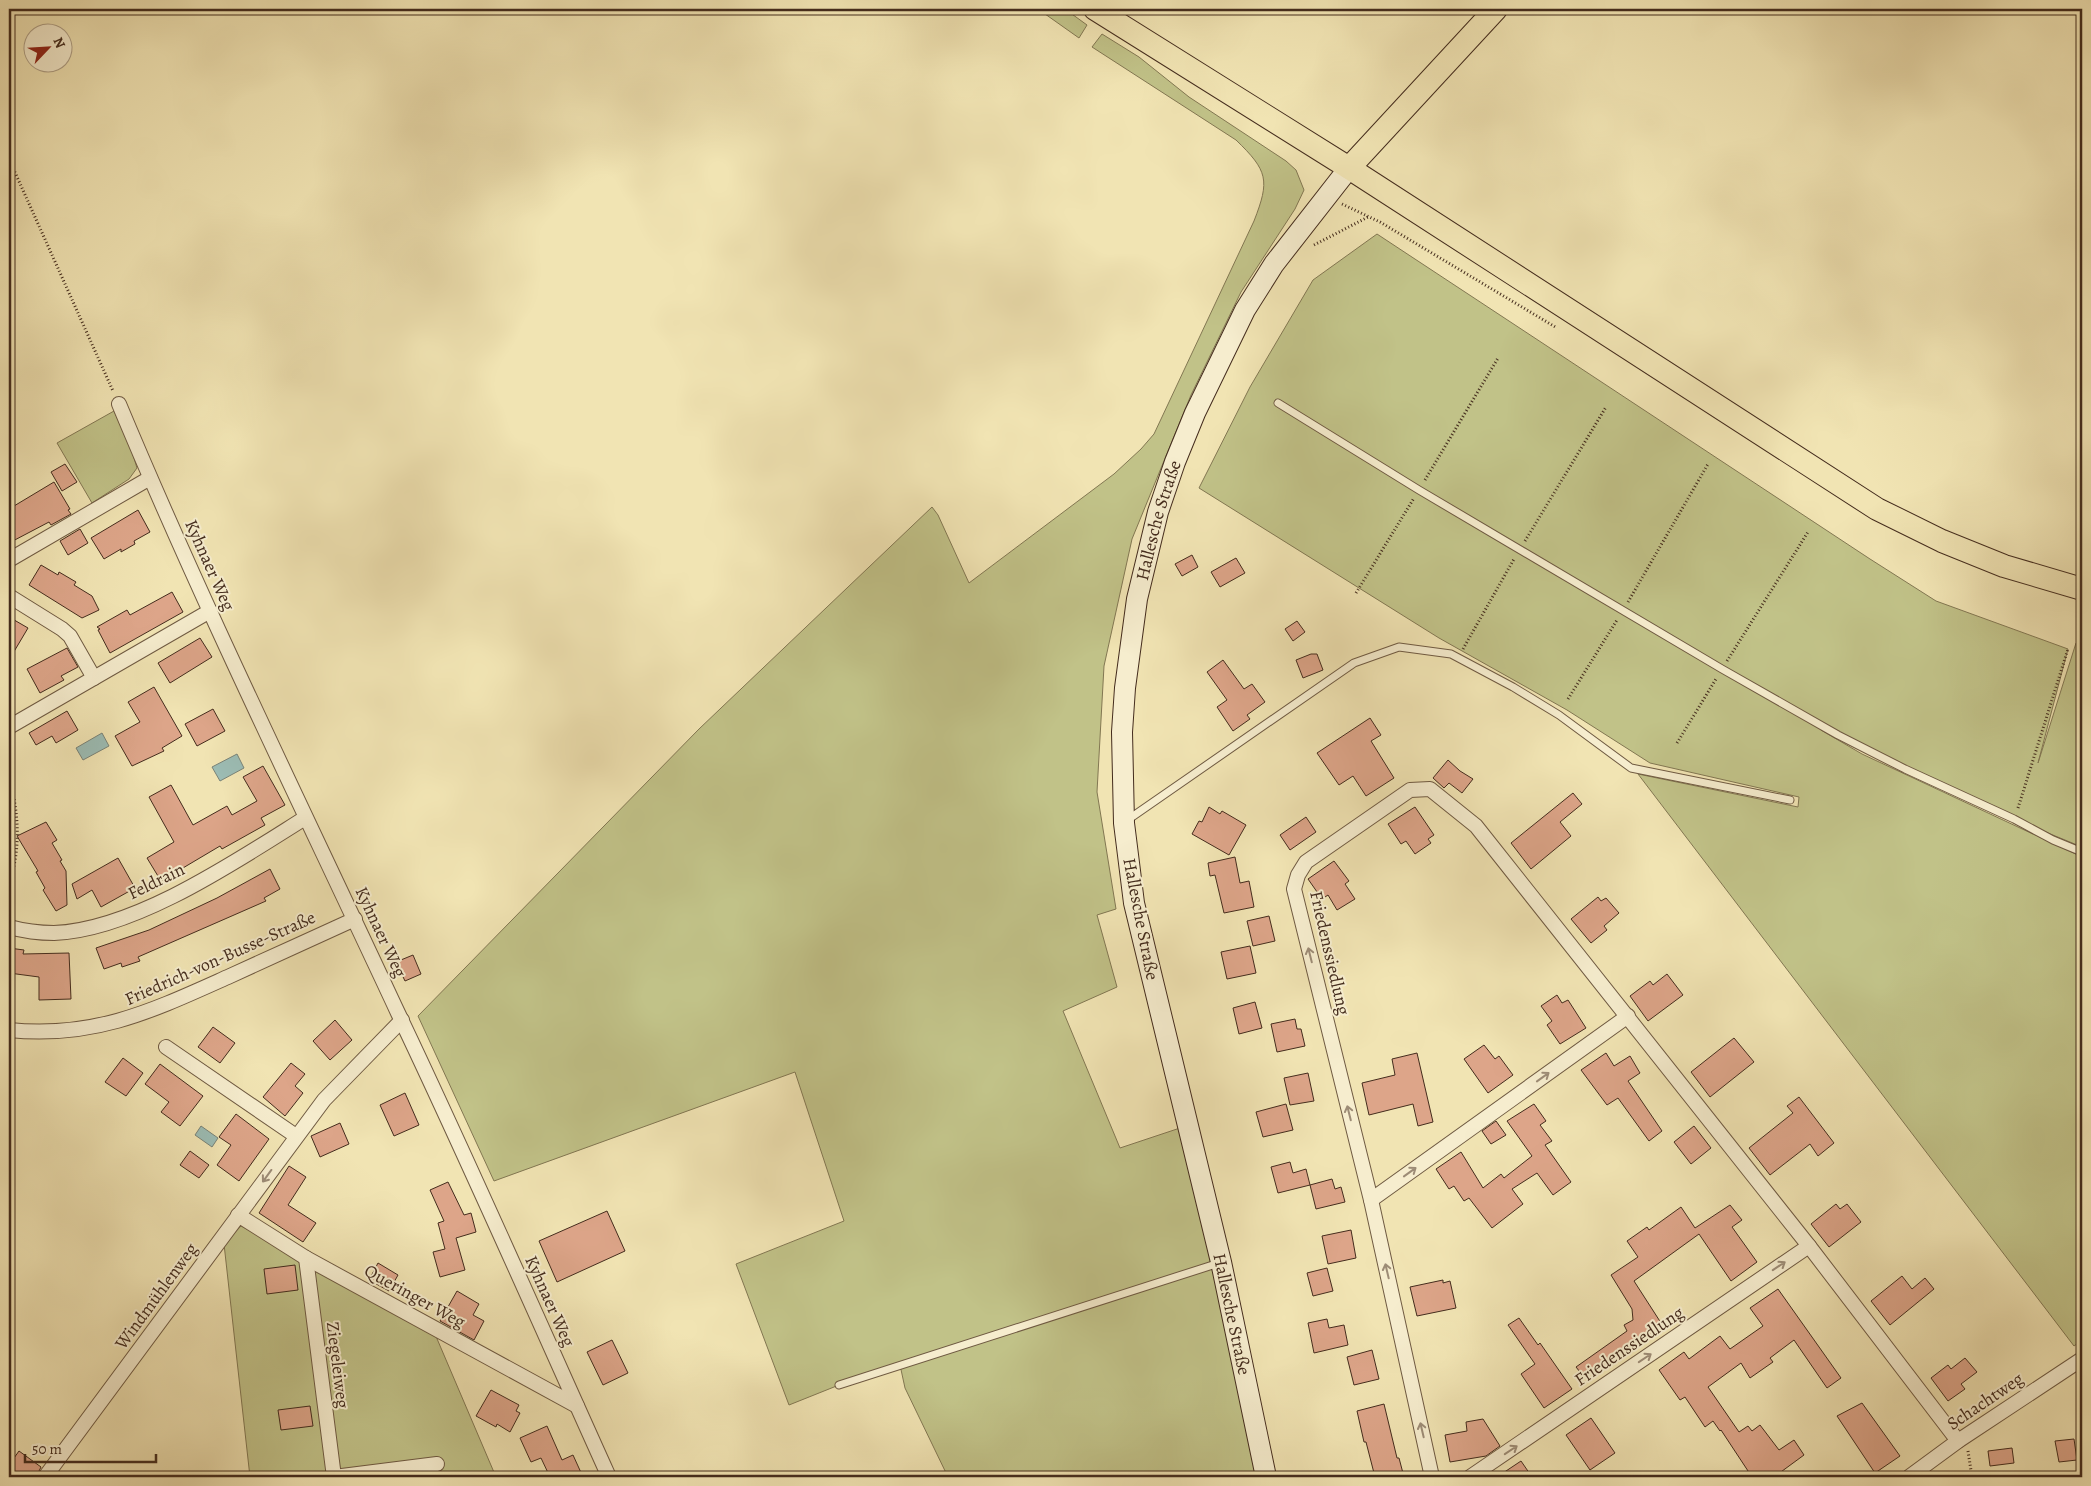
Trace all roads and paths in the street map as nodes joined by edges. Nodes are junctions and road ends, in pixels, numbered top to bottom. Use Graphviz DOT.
graph roads {
  1 [pos="1095,9"];
  2 [pos="1496,9"];
  3 [pos="9,159"];
  4 [pos="1349,168"];
  5 [pos="1369,217"];
  6 [pos="1309,247"];
  7 [pos="1498,358"];
  8 [pos="1278,403"];
  9 [pos="119,404"];
  10 [pos="1606,407"];
  11 [pos="1708,464"];
  12 [pos="150,478"];
  13 [pos="1419,490"];
  14 [pos="1808,532"];
  15 [pos="1519,549"];
  16 [pos="9,560"];
  17 [pos="2082,589"];
  18 [pos="1356,593"];
  19 [pos="9,596"];
  20 [pos="210,611"];
  21 [pos="1623,611"];
  22 [pos="2068,649"];
  23 [pos="1461,654"];
  24 [pos="1722,669"];
  25 [pos="94,678"];
  26 [pos="1568,699"];
  27 [pos="9,727"];
  28 [pos="1677,743"];
  29 [pos="9,779"];
  30 [pos="1790,800"];
  31 [pos="305,818"];
  32 [pos="2014,819"];
  33 [pos="1124,823"];
  34 [pos="2082,852"];
  35 [pos="9,883"];
  36 [pos="354,919"];
  37 [pos="9,927"];
  38 [pos="1628,1016"];
  39 [pos="402,1020"];
  40 [pos="9,1030"];
  41 [pos="166,1047"];
  42 [pos="296,1136"];
  43 [pos="1371,1200"];
  44 [pos="238,1215"];
  45 [pos="1809,1246"];
  46 [pos="306,1258"];
  47 [pos="1221,1262"];
  48 [pos="2082,1359"];
  49 [pos="839,1385"];
  50 [pos="576,1406"];
  51 [pos="1962,1439"];
  52 [pos="437,1464"];
  53 [pos="46,1477"];
  54 [pos="334,1477"];
  55 [pos="609,1477"];
  56 [pos="1266,1477"];
  57 [pos="1432,1477"];
  58 [pos="1470,1477"];
  59 [pos="1910,1477"];
  60 [pos="1972,1477"];
  1 -- 4 [label="main road"];
  2 -- 4 [label="main road"];
  3 -- 9 [label="path"];
  4 -- 17 [label="main road"];
  4 -- 33 [label="street, Hallesche Straße"];
  5 -- 6 [label="path"];
  7 -- 13 [label="path"];
  8 -- 13 [label="lane"];
  9 -- 12 [label="street, Kyhnaer Weg"];
  10 -- 15 [label="path"];
  11 -- 21 [label="path"];
  12 -- 16 [label="street"];
  12 -- 20 [label="street, Kyhnaer Weg"];
  13 -- 15 [label="lane"];
  13 -- 18 [label="path"];
  14 -- 24 [label="path"];
  15 -- 21 [label="lane"];
  15 -- 23 [label="path"];
  19 -- 25 [label="street"];
  20 -- 25 [label="street"];
  20 -- 31 [label="street, Kyhnaer Weg"];
  21 -- 24 [label="lane"];
  21 -- 26 [label="path"];
  22 -- 32 [label="path"];
  24 -- 28 [label="path"];
  24 -- 32 [label="lane"];
  25 -- 27 [label="street"];
  29 -- 35 [label="path"];
  30 -- 33 [label="lane"];
  31 -- 36 [label="street, Kyhnaer Weg"];
  31 -- 37 [label="street, Feldrain"];
  32 -- 34 [label="lane"];
  33 -- 47 [label="street, Hallesche Straße"];
  36 -- 39 [label="street, Kyhnaer Weg"];
  36 -- 40 [label="street, Friedrich-von-Busse-Straße"];
  43 -- 38 [label="street, one-way"];
  43 -- 38 [label="street, Friedenssiedlung, one-way"];
  38 -- 45 [label="street, Friedenssiedlung"];
  39 -- 42 [label="street, Windmühlenweg"];
  39 -- 50 [label="street, Kyhnaer Weg"];
  41 -- 42 [label="street"];
  42 -- 44 [label="street, Windmühlenweg, one-way"];
  57 -- 43 [label="street, Friedenssiedlung, one-way"];
  44 -- 46 [label="street, Queringer Weg"];
  44 -- 53 [label="street, Windmühlenweg"];
  45 -- 51 [label="street, Friedenssiedlung"];
  58 -- 45 [label="street, Friedenssiedlung, one-way"];
  46 -- 50 [label="street, Queringer Weg"];
  46 -- 54 [label="street, Ziegeleiweg"];
  47 -- 49 [label="lane"];
  47 -- 56 [label="street, Hallesche Straße"];
  48 -- 51 [label="street, Schachtweg"];
  50 -- 55 [label="street, Kyhnaer Weg"];
  51 -- 59 [label="street, Schachtweg"];
  51 -- 60 [label="path"];
  52 -- 54 [label="street, Ziegeleiweg"];
}
